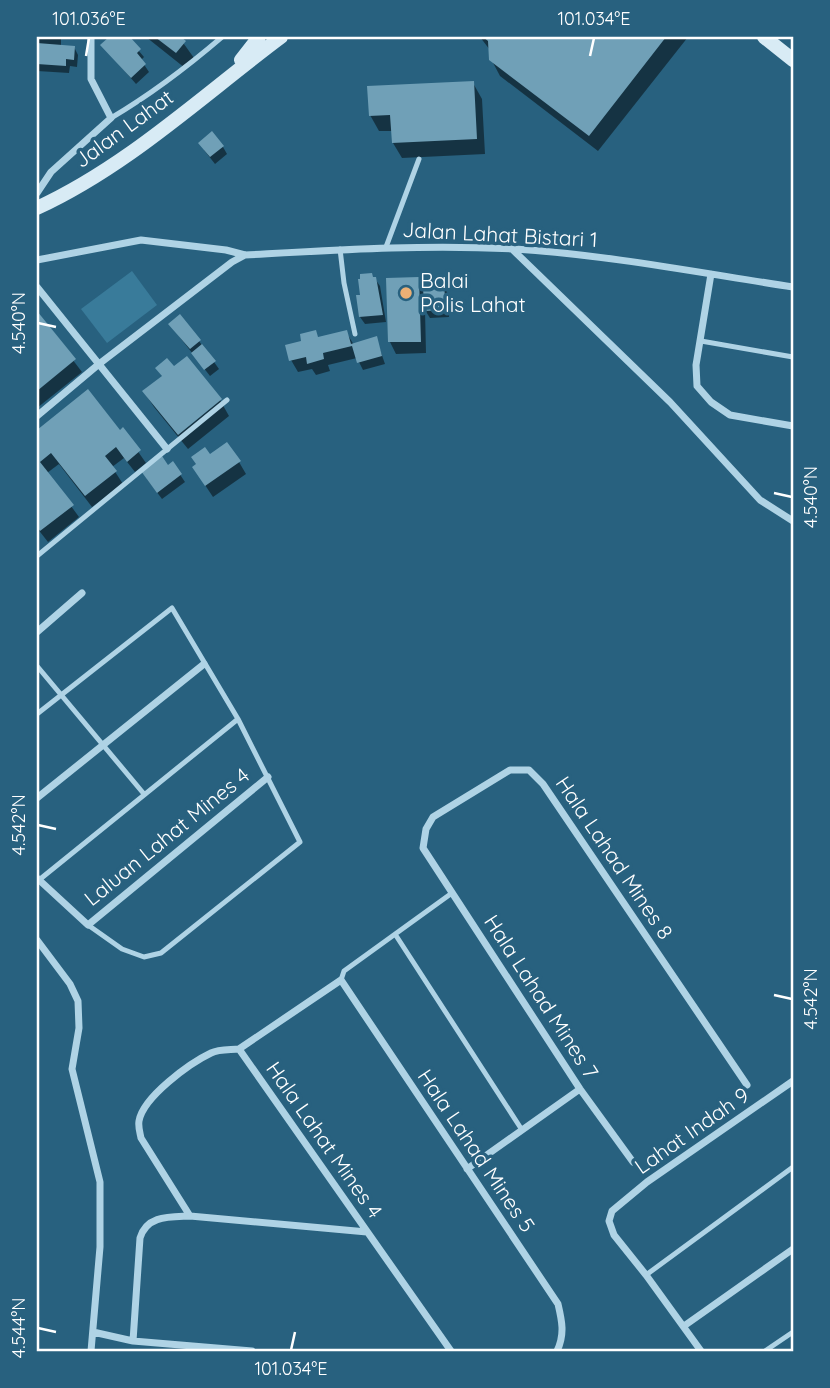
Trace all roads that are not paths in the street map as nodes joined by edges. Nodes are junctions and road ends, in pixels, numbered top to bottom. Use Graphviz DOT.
graph roads {
  1 [pos="91,37"];
  2 [pos="222,37"];
  3 [pos="259,37"];
  4 [pos="281,37"];
  5 [pos="764,37"];
  6 [pos="793,60"];
  7 [pos="230,75"];
  8 [pos="111,118"];
  9 [pos="419,159"];
  10 [pos="37,193"];
  11 [pos="37,208"];
  12 [pos="386,247"];
  13 [pos="513,249"];
  14 [pos="340,250"];
  15 [pos="245,255"];
  16 [pos="37,260"];
  17 [pos="711,274"];
  18 [pos="793,287"];
  19 [pos="37,288"];
  20 [pos="355,334"];
  21 [pos="701,341"];
  22 [pos="793,357"];
  23 [pos="99,364"];
  24 [pos="227,400"];
  25 [pos="37,416"];
  26 [pos="793,426"];
  27 [pos="167,449"];
  28 [pos="793,521"];
  29 [pos="37,556"];
  30 [pos="82,593"];
  31 [pos="37,632"];
  32 [pos="204,664"];
  33 [pos="37,666"];
  34 [pos="59,695"];
  35 [pos="37,714"];
  36 [pos="238,719"];
  37 [pos="102,744"];
  38 [pos="268,776"];
  39 [pos="144,794"];
  40 [pos="37,798"];
  41 [pos="423,848"];
  42 [pos="38,879"];
  43 [pos="452,893"];
  44 [pos="88,925"];
  45 [pos="395,933"];
  46 [pos="37,940"];
  47 [pos="341,980"];
  48 [pos="239,1049"];
  49 [pos="793,1082"];
  50 [pos="747,1085"];
  51 [pos="580,1089"];
  52 [pos="522,1130"];
  53 [pos="633,1162"];
  54 [pos="793,1167"];
  55 [pos="467,1169"];
  56 [pos="190,1216"];
  57 [pos="367,1232"];
  58 [pos="793,1249"];
  59 [pos="646,1275"];
  60 [pos="684,1326"];
  61 [pos="93,1332"];
  62 [pos="793,1332"];
  63 [pos="133,1341"];
  64 [pos="558,1350"];
  65 [pos="91,1351"];
  66 [pos="252,1351"];
  67 [pos="451,1351"];
  68 [pos="701,1351"];
  69 [pos="765,1351"];
  1 -- 8 [label="street"];
  2 -- 8 [label="lane"];
  3 -- 7 [label="main road, Jalan Lahat"];
  4 -- 7 [label="main road, Jalan Lahat"];
  5 -- 6 [label="main road"];
  7 -- 11 [label="main road, Jalan Lahat"];
  8 -- 10 [label="street"];
  9 -- 12 [label="lane"];
  12 -- 13 [label="street, Jalan Lahat Bistari 1"];
  12 -- 14 [label="street, Jalan Lahat Bistari 1"];
  13 -- 17 [label="street, Jalan Lahat Bistari 1"];
  13 -- 28 [label="street"];
  14 -- 15 [label="street, Jalan Lahat Bistari 1"];
  14 -- 20 [label="lane"];
  15 -- 16 [label="street, Jalan Lahat Bistari 1"];
  15 -- 23 [label="street"];
  17 -- 18 [label="street, Jalan Lahat Bistari 1"];
  17 -- 21 [label="street"];
  19 -- 23 [label="street"];
  21 -- 22 [label="lane"];
  21 -- 26 [label="street"];
  23 -- 25 [label="street"];
  23 -- 27 [label="street"];
  24 -- 27 [label="lane"];
  27 -- 29 [label="lane"];
  30 -- 31 [label="street"];
  32 -- 34 [label="lane"];
  32 -- 36 [label="lane"];
  32 -- 37 [label="street"];
  33 -- 34 [label="lane"];
  34 -- 35 [label="lane"];
  34 -- 37 [label="lane"];
  36 -- 38 [label="lane"];
  36 -- 39 [label="lane"];
  37 -- 39 [label="lane"];
  37 -- 40 [label="street"];
  38 -- 44 [label="street, Laluan Lahat Mines 4"];
  38 -- 44 [label="lane"];
  39 -- 42 [label="lane"];
  41 -- 43 [label="street, Hala Lahad Mines 7"];
  41 -- 50 [label="street, Hala Lahad Mines 8"];
  42 -- 44 [label="street"];
  43 -- 45 [label="lane"];
  43 -- 51 [label="street, Hala Lahad Mines 7"];
  45 -- 47 [label="lane"];
  45 -- 52 [label="lane"];
  46 -- 61 [label="street"];
  47 -- 48 [label="street, Hala Lahat Mines 4"];
  47 -- 55 [label="street, Hala Lahad Mines 5"];
  48 -- 56 [label="street"];
  48 -- 57 [label="street, Hala Lahat Mines 4"];
  49 -- 59 [label="street, Lahat Indah 9"];
  51 -- 52 [label="street"];
  51 -- 53 [label="street, Hala Lahad Mines 7"];
  52 -- 55 [label="street"];
  54 -- 59 [label="lane"];
  55 -- 64 [label="street, Hala Lahad Mines 5"];
  56 -- 57 [label="street"];
  56 -- 63 [label="street"];
  57 -- 67 [label="street, Hala Lahat Mines 4"];
  58 -- 60 [label="street"];
  59 -- 60 [label="street"];
  60 -- 68 [label="street"];
  61 -- 63 [label="street"];
  61 -- 65 [label="street"];
  62 -- 69 [label="lane"];
  63 -- 66 [label="street"];
}
